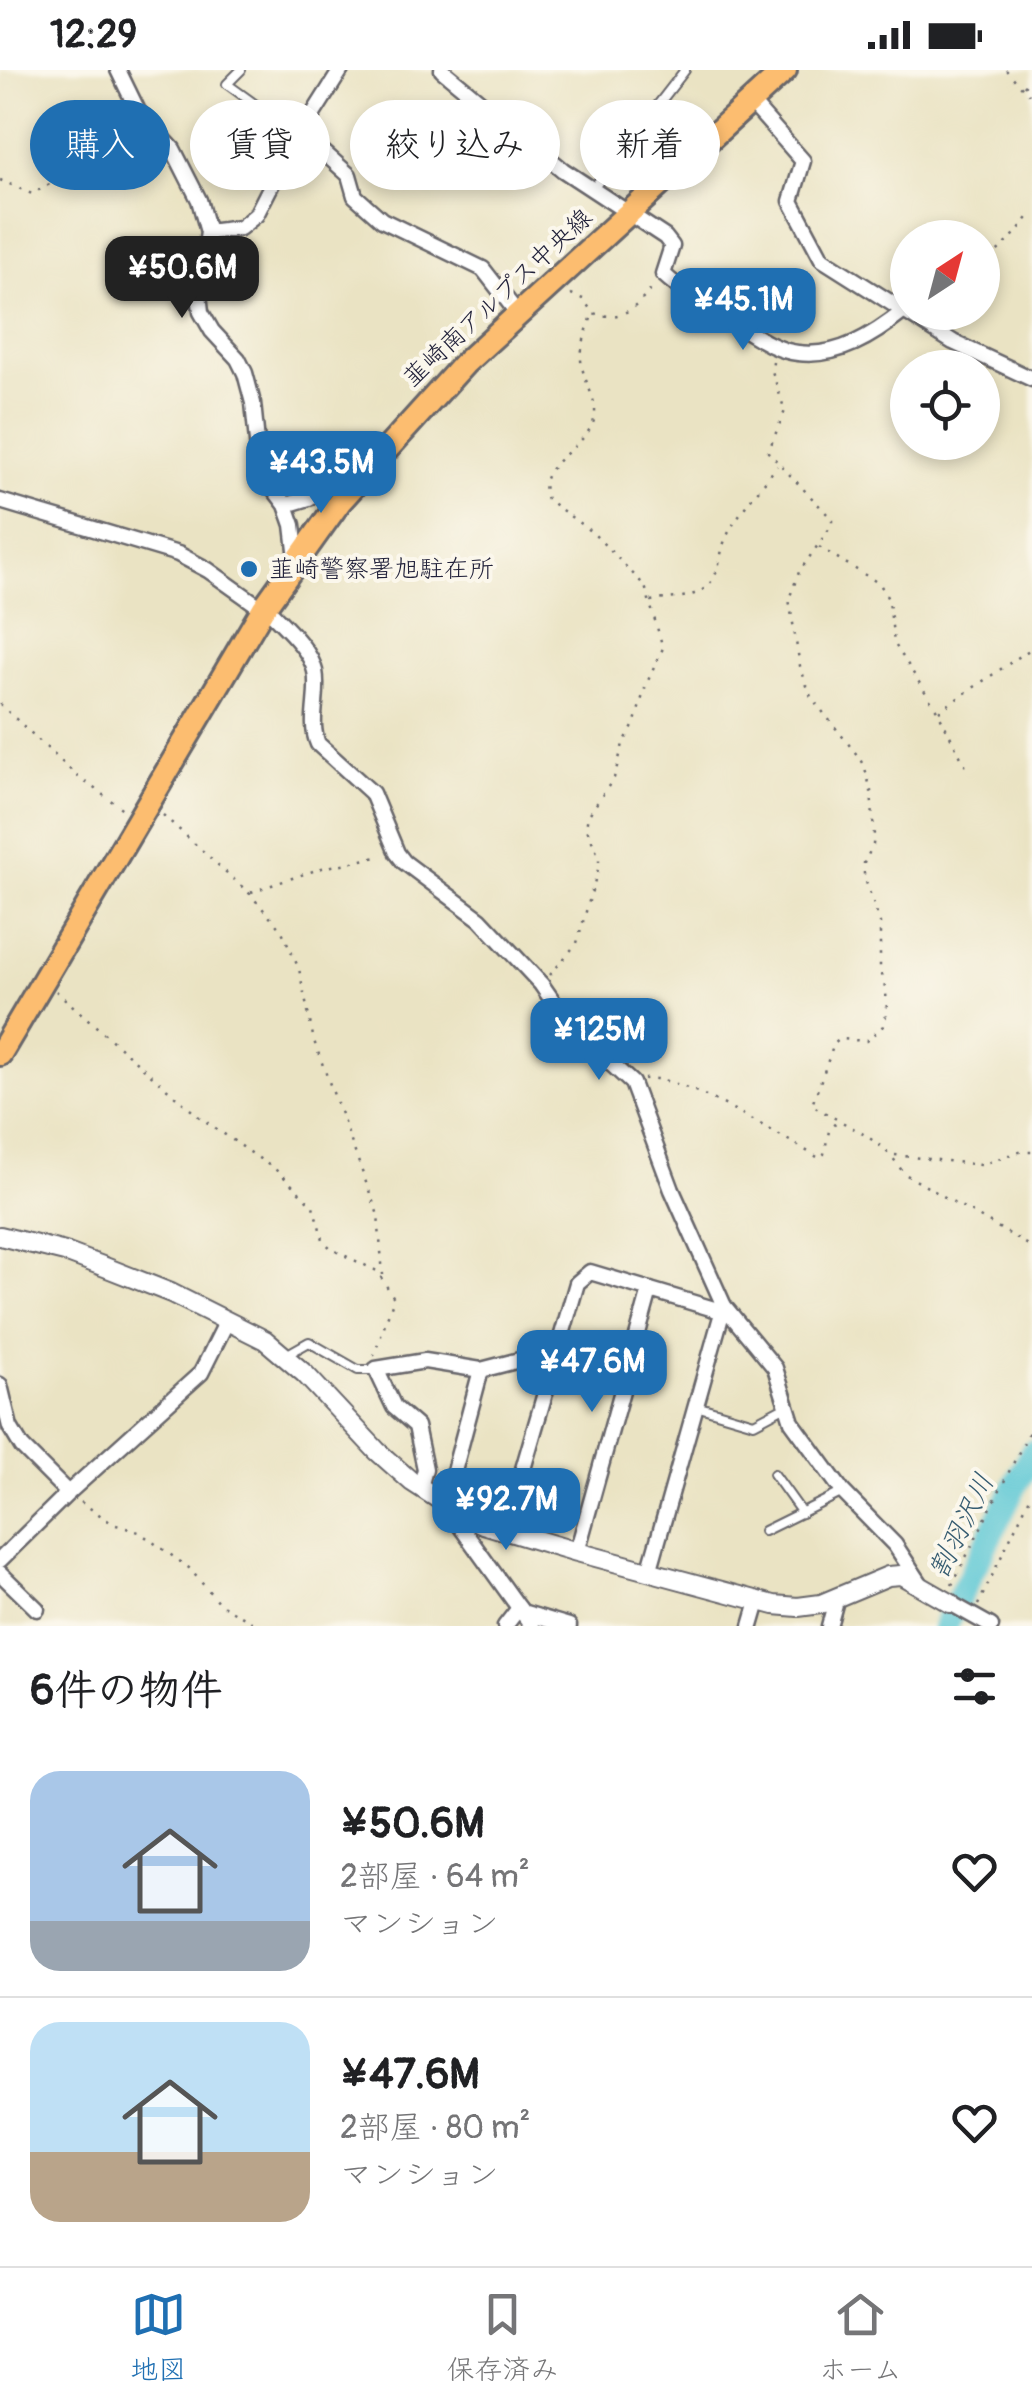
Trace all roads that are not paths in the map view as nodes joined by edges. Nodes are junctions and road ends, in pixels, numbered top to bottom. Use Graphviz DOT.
graph roads {
  1 [pos="118,70"];
  2 [pos="240,70"];
  3 [pos="341,70"];
  4 [pos="442,70"];
  5 [pos="685,70"];
  6 [pos="785,70"];
  7 [pos="760,87"];
  8 [pos="251,100"];
  9 [pos="322,100"];
  10 [pos="662,100"];
  11 [pos="330,159"];
  12 [pos="580,182"];
  13 [pos="270,190"];
  14 [pos="592,190"];
  15 [pos="628,214"];
  16 [pos="208,232"];
  17 [pos="890,302"];
  18 [pos="518,314"];
  19 [pos="890,321"];
  20 [pos="934,330"];
  21 [pos="1032,379"];
  22 [pos="355,482"];
  23 [pos="0,502"];
  24 [pos="286,505"];
  25 [pos="297,559"];
  26 [pos="264,607"];
  27 [pos="0,1054"];
  28 [pos="0,1236"];
  29 [pos="650,1290"];
  30 [pos="724,1306"];
  31 [pos="228,1321"];
  32 [pos="558,1350"];
  33 [pos="286,1355"];
  34 [pos="376,1370"];
  35 [pos="481,1370"];
  36 [pos="0,1384"];
  37 [pos="696,1406"];
  38 [pos="786,1406"];
  39 [pos="774,1474"];
  40 [pos="420,1488"];
  41 [pos="842,1492"];
  42 [pos="68,1493"];
  43 [pos="445,1504"];
  44 [pos="802,1512"];
  45 [pos="505,1531"];
  46 [pos="764,1531"];
  47 [pos="578,1552"];
  48 [pos="0,1560"];
  49 [pos="650,1572"];
  50 [pos="0,1573"];
  51 [pos="920,1583"];
  52 [pos="837,1597"];
  53 [pos="948,1601"];
  54 [pos="758,1602"];
  55 [pos="36,1609"];
  56 [pos="520,1610"];
  57 [pos="505,1626"];
  58 [pos="532,1626"];
  59 [pos="569,1626"];
  60 [pos="751,1626"];
  61 [pos="829,1626"];
  62 [pos="991,1626"];
  1 -- 16 [label="street"];
  2 -- 8 [label="lane"];
  3 -- 9 [label="street"];
  4 -- 12 [label="street"];
  5 -- 10 [label="lane"];
  6 -- 7 [label="main road, 韮崎南アルプス中央線"];
  7 -- 15 [label="main road, 韮崎南アルプス中央線"];
  7 -- 17 [label="street"];
  11 -- 18 [label="street"];
  13 -- 16 [label="street"];
  14 -- 15 [label="street"];
  15 -- 18 [label="main road, 韮崎南アルプス中央線"];
  15 -- 19 [label="street"];
  16 -- 24 [label="street"];
  18 -- 22 [label="main road, 韮崎南アルプス中央線"];
  20 -- 21 [label="street"];
  22 -- 24 [label="street"];
  22 -- 25 [label="main road, 韮崎南アルプス中央線"];
  23 -- 26 [label="street"];
  24 -- 25 [label="street"];
  25 -- 26 [label="main road, 韮崎南アルプス中央線"];
  26 -- 27 [label="main road, 韮崎南アルプス中央線"];
  26 -- 30 [label="street"];
  28 -- 31 [label="street"];
  29 -- 30 [label="street"];
  29 -- 32 [label="street"];
  29 -- 47 [label="street"];
  30 -- 37 [label="street"];
  30 -- 38 [label="street"];
  31 -- 33 [label="street"];
  31 -- 42 [label="street"];
  32 -- 35 [label="street"];
  32 -- 45 [label="street"];
  33 -- 34 [label="lane"];
  33 -- 40 [label="street"];
  34 -- 35 [label="street"];
  34 -- 40 [label="street"];
  35 -- 43 [label="street"];
  36 -- 42 [label="street"];
  37 -- 38 [label="lane"];
  37 -- 49 [label="street"];
  38 -- 41 [label="street"];
  39 -- 44 [label="lane"];
  40 -- 43 [label="street"];
  41 -- 44 [label="lane"];
  41 -- 51 [label="street"];
  42 -- 48 [label="street"];
  43 -- 45 [label="street"];
  43 -- 56 [label="street"];
  44 -- 46 [label="lane"];
  45 -- 47 [label="street"];
  47 -- 49 [label="street"];
  49 -- 54 [label="street"];
  50 -- 55 [label="street"];
  51 -- 52 [label="street"];
  51 -- 53 [label="street"];
  52 -- 54 [label="street"];
  52 -- 61 [label="street"];
  53 -- 62 [label="street"];
  54 -- 60 [label="street"];
  56 -- 57 [label="street"];
  56 -- 58 [label="street"];
  56 -- 59 [label="street"];
}
